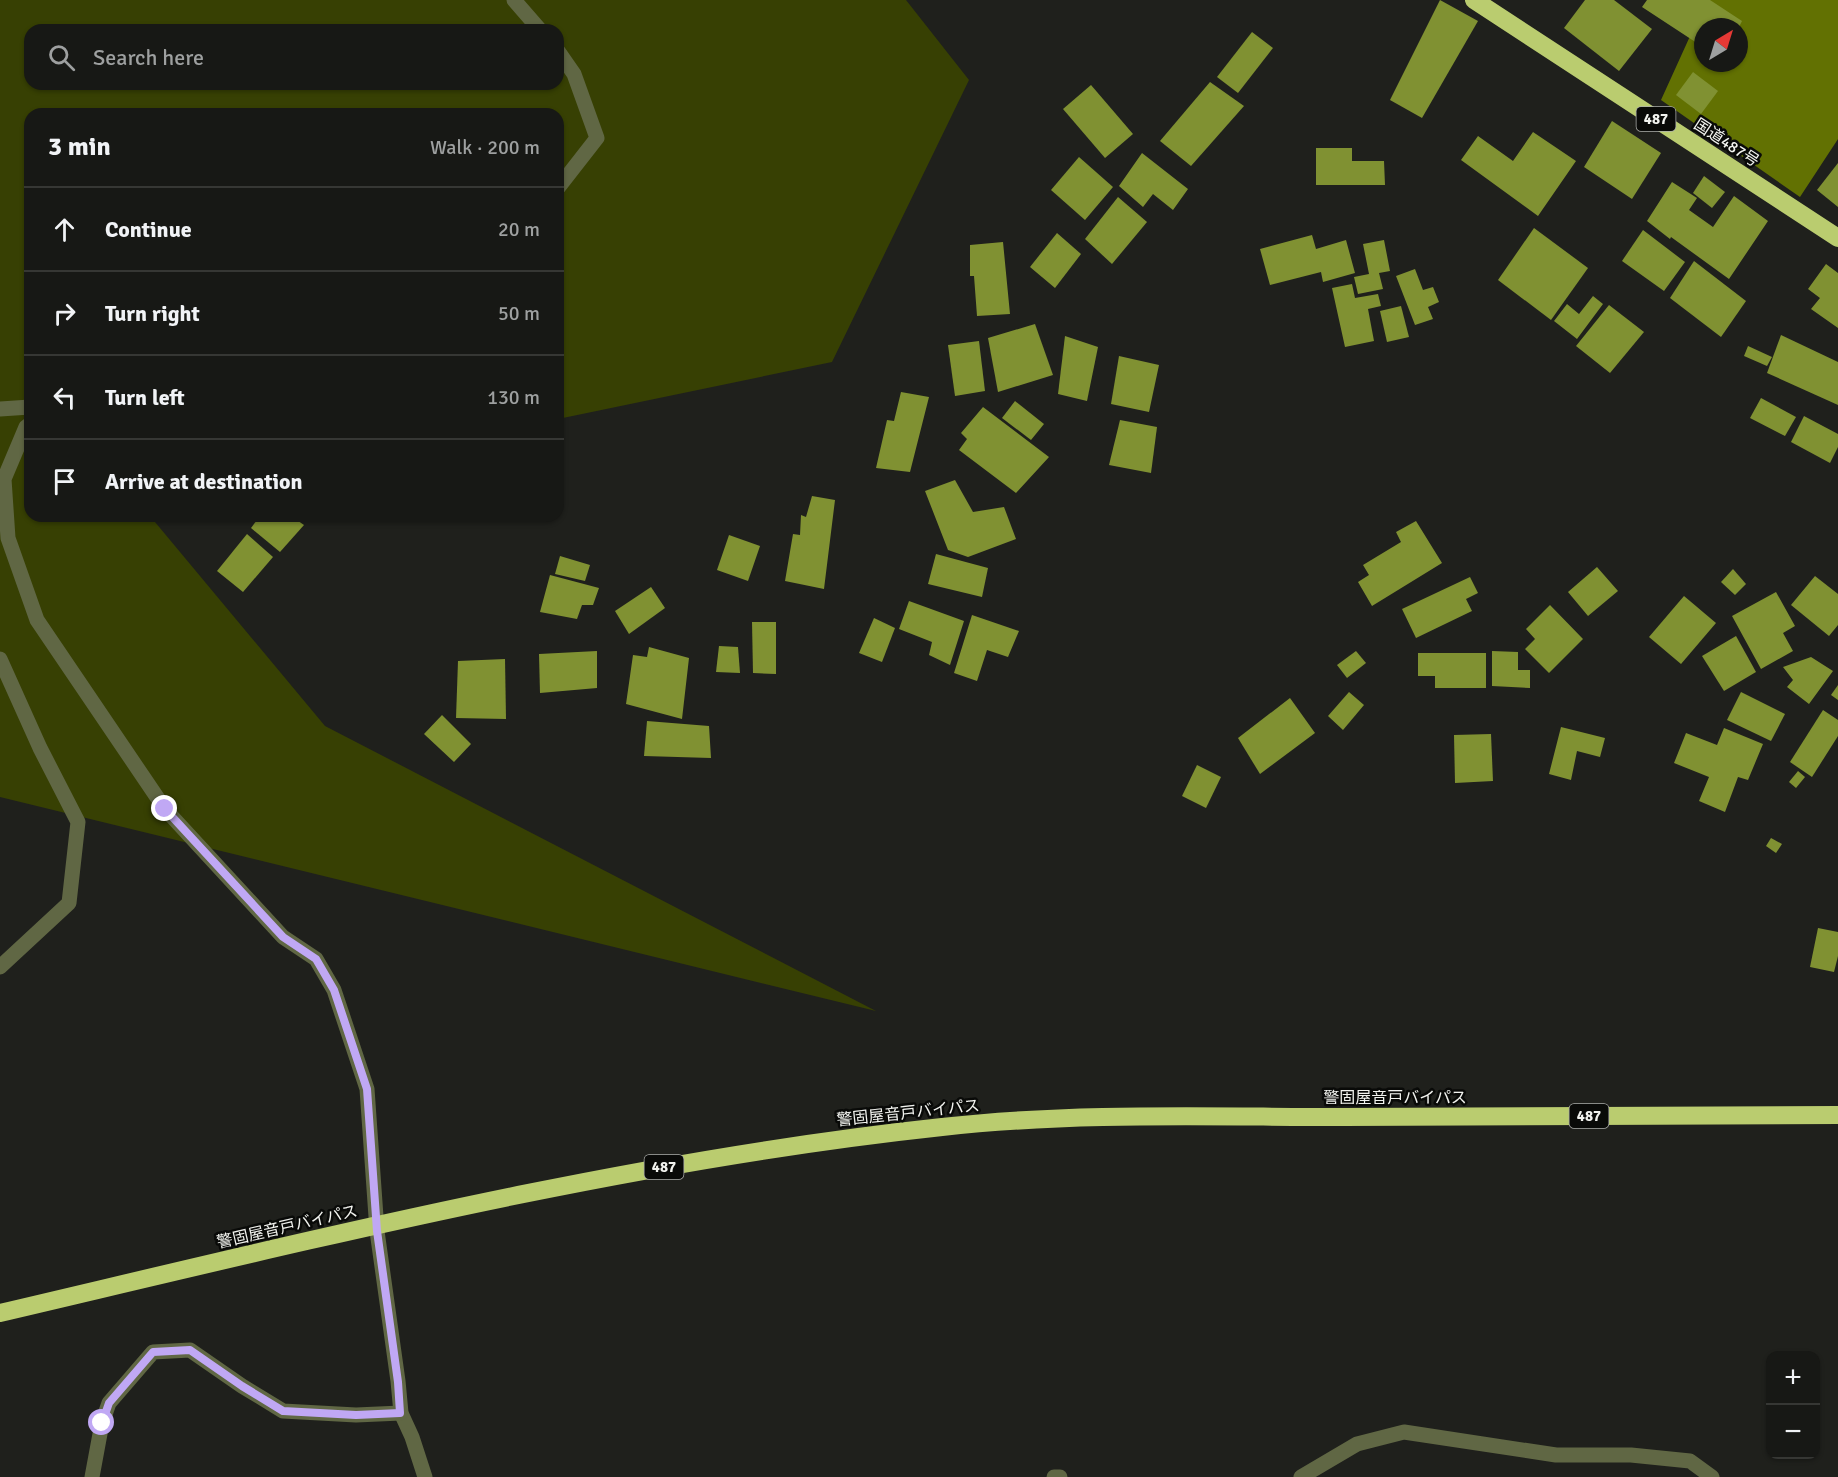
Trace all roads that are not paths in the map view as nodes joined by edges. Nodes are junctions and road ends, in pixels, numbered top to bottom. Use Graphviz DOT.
graph roads {
  1 [pos="513,0"];
  2 [pos="1474,0"];
  3 [pos="535,24"];
  4 [pos="564,60"];
  5 [pos="564,180"];
  6 [pos="1838,238"];
  7 [pos="24,408"];
  8 [pos="0,409"];
  9 [pos="24,432"];
  10 [pos="0,659"];
  11 [pos="0,967"];
  12 [pos="1838,1115"];
  13 [pos="0,1313"];
  14 [pos="400,1413"];
  15 [pos="92,1477"];
  16 [pos="425,1477"];
  17 [pos="1054,1477"];
  18 [pos="1060,1477"];
  19 [pos="1300,1477"];
  20 [pos="1712,1477"];
  1 -- 3 [label="street"];
  2 -- 6 [label="highway, 国道487号 / 487"];
  4 -- 5 [label="street"];
  7 -- 8 [label="street"];
  9 -- 14 [label="street"];
  10 -- 11 [label="street"];
  12 -- 13 [label="highway, 警固屋音戸バイパス / 487"];
  14 -- 15 [label="street"];
  14 -- 16 [label="street"];
  17 -- 18 [label="street"];
  19 -- 20 [label="street"];
}
